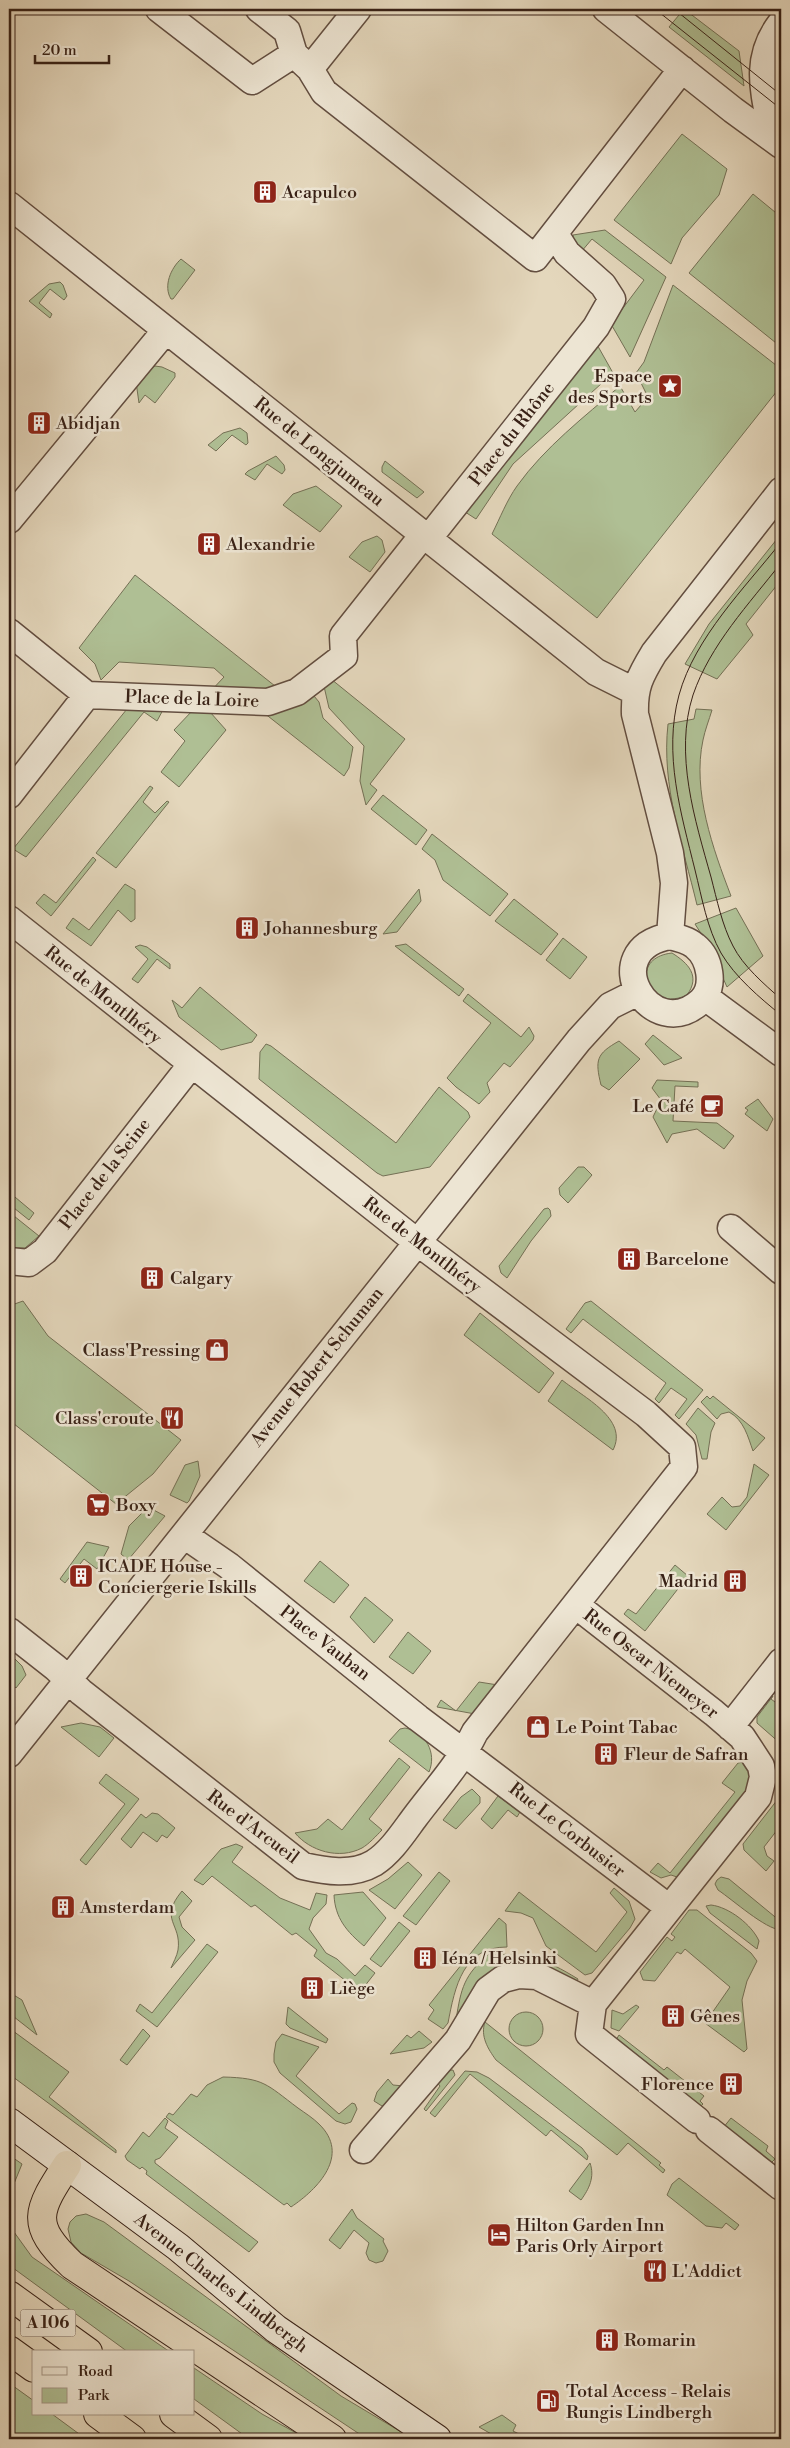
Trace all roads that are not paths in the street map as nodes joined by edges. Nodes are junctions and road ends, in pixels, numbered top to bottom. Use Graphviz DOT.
graph roads {
  1 [pos="159,9"];
  2 [pos="259,9"];
  3 [pos="358,9"];
  4 [pos="606,9"];
  5 [pos="186,17"];
  6 [pos="781,23"];
  7 [pos="302,62"];
  8 [pos="682,69"];
  9 [pos="777,141"];
  10 [pos="9,205"];
  11 [pos="555,234"];
  12 [pos="166,330"];
  13 [pos="781,491"];
  14 [pos="9,520"];
  15 [pos="426,537"];
  16 [pos="9,632"];
  17 [pos="634,691"];
  18 [pos="88,695"];
  19 [pos="9,795"];
  20 [pos="9,919"];
  21 [pos="670,936"];
  22 [pos="638,992"];
  23 [pos="705,997"];
  24 [pos="781,1053"];
  25 [pos="191,1064"];
  26 [pos="731,1228"];
  27 [pos="417,1242"];
  28 [pos="9,1260"];
  29 [pos="781,1271"];
  30 [pos="184,1535"];
  31 [pos="577,1606"];
  32 [pos="9,1630"];
  33 [pos="781,1662"];
  34 [pos="68,1681"];
  35 [pos="730,1727"];
  36 [pos="465,1752"];
  37 [pos="9,1754"];
  38 [pos="668,1907"];
  39 [pos="593,2004"];
  40 [pos="9,2122"];
  41 [pos="363,2150"];
  42 [pos="68,2165"];
  43 [pos="781,2187"];
  44 [pos="9,2295"];
  45 [pos="9,2350"];
  46 [pos="85,2350"];
  47 [pos="32,2367"];
  48 [pos="101,2416"];
  49 [pos="177,2416"];
  50 [pos="132,2439"];
  51 [pos="208,2439"];
  52 [pos="332,2439"];
  53 [pos="437,2439"];
  1 -- 5 [label="street"];
  2 -- 7 [label="street"];
  3 -- 7 [label="street"];
  4 -- 8 [label="street"];
  5 -- 7 [label="street"];
  6 -- 9 [label="street"];
  7 -- 11 [label="street"];
  8 -- 9 [label="street"];
  8 -- 11 [label="street"];
  10 -- 12 [label="street, Rue de Longjumeau"];
  11 -- 15 [label="street, Place du Rhône"];
  12 -- 14 [label="street"];
  12 -- 15 [label="street, Rue de Longjumeau"];
  13 -- 17 [label="street"];
  15 -- 17 [label="street, Rue de Longjumeau"];
  15 -- 18 [label="street, Place de la Loire"];
  16 -- 18 [label="street"];
  17 -- 21 [label="street"];
  18 -- 19 [label="street"];
  20 -- 25 [label="street, Rue de Montlhéry"];
  21 -- 22 [label="street"];
  21 -- 23 [label="street"];
  22 -- 23 [label="street"];
  22 -- 27 [label="street, Avenue Robert Schuman"];
  23 -- 24 [label="street"];
  25 -- 27 [label="street, Rue de Montlhéry"];
  25 -- 28 [label="street, Place de la Seine"];
  26 -- 29 [label="street"];
  27 -- 30 [label="street, Avenue Robert Schuman"];
  27 -- 31 [label="street, Rue de Montlhéry"];
  30 -- 34 [label="street, Avenue Robert Schuman"];
  30 -- 36 [label="street, Place Vauban"];
  31 -- 35 [label="street, Rue Oscar Niemeyer"];
  31 -- 36 [label="street, Rue d'Arcueil"];
  32 -- 34 [label="street, Rue d'Arcueil"];
  33 -- 35 [label="street, Rue Oscar Niemeyer"];
  34 -- 36 [label="street, Rue d'Arcueil"];
  34 -- 37 [label="street, Avenue Robert Schuman"];
  35 -- 38 [label="street"];
  36 -- 38 [label="street, Rue Le Corbusier"];
  38 -- 39 [label="street"];
  39 -- 41 [label="street"];
  39 -- 43 [label="street"];
  40 -- 42 [label="main road, Avenue Charles Lindbergh"];
  42 -- 52 [label="highway"];
  42 -- 53 [label="main road, Avenue Charles Lindbergh"];
  44 -- 46 [label="highway, A 106"];
  45 -- 47 [label="highway, A 106"];
  48 -- 50 [label="highway"];
  49 -- 51 [label="highway"];
}
